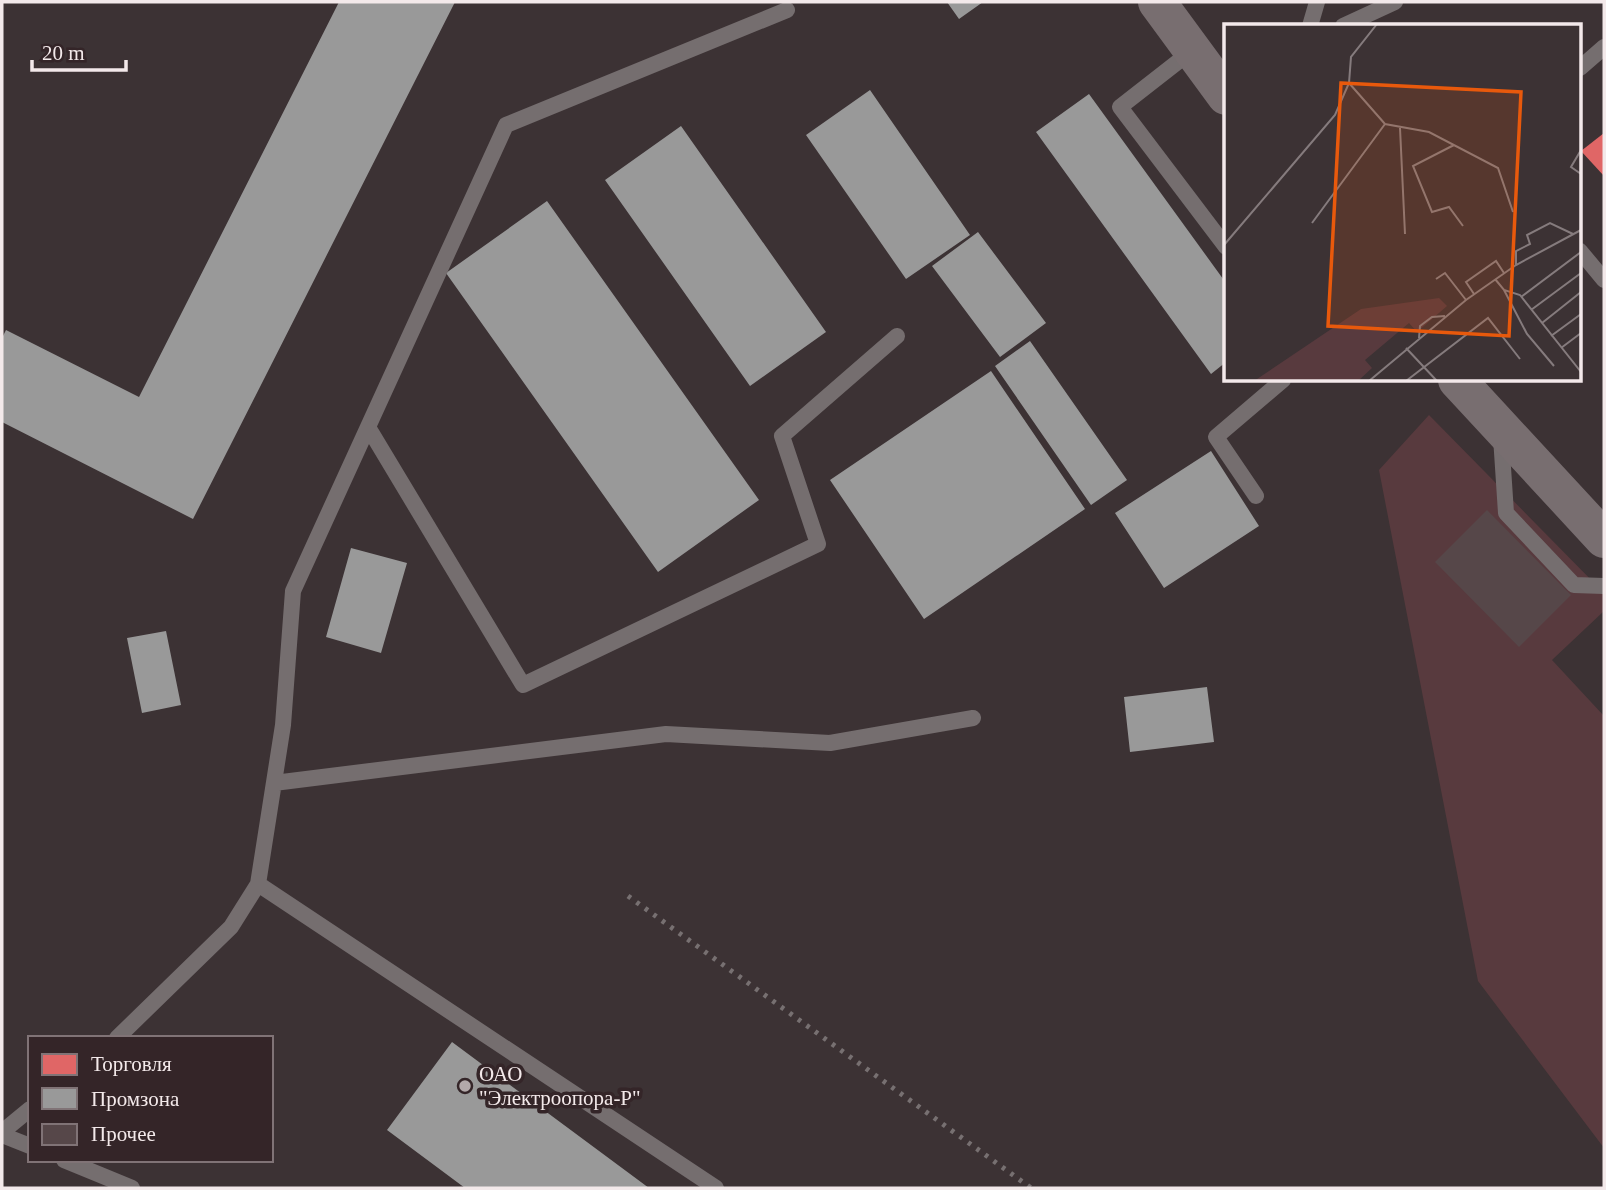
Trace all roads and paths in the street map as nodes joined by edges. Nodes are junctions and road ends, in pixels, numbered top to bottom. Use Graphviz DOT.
graph roads {
  1 [pos="1157,2"];
  2 [pos="1317,2"];
  3 [pos="1395,2"];
  4 [pos="787,10"];
  5 [pos="1311,24"];
  6 [pos="1347,24"];
  7 [pos="1604,47"];
  8 [pos="1193,50"];
  9 [pos="1582,66"];
  10 [pos="1224,93"];
  11 [pos="1224,244"];
  12 [pos="1582,253"];
  13 [pos="1604,280"];
  14 [pos="897,336"];
  15 [pos="1281,382"];
  16 [pos="1459,382"];
  17 [pos="368,427"];
  18 [pos="1501,427"];
  19 [pos="1256,495"];
  20 [pos="1604,539"];
  21 [pos="1604,586"];
  22 [pos="974,718"];
  23 [pos="274,783"];
  24 [pos="258,884"];
  25 [pos="119,1036"];
  26 [pos="28,1111"];
  27 [pos="2,1133"];
  28 [pos="28,1145"];
  29 [pos="69,1162"];
  30 [pos="132,1188"];
  31 [pos="716,1188"];
  1 -- 8 [label="street"];
  2 -- 5 [label="lane"];
  3 -- 6 [label="lane"];
  4 -- 17 [label="lane"];
  7 -- 9 [label="lane"];
  8 -- 10 [label="street"];
  8 -- 11 [label="lane"];
  12 -- 13 [label="lane"];
  14 -- 17 [label="lane"];
  15 -- 19 [label="lane"];
  16 -- 18 [label="street"];
  17 -- 23 [label="lane"];
  18 -- 20 [label="street"];
  18 -- 21 [label="lane"];
  22 -- 23 [label="lane"];
  23 -- 24 [label="lane"];
  24 -- 25 [label="lane"];
  24 -- 31 [label="lane"];
  26 -- 27 [label="lane"];
  27 -- 28 [label="lane"];
  29 -- 30 [label="lane"];
}
